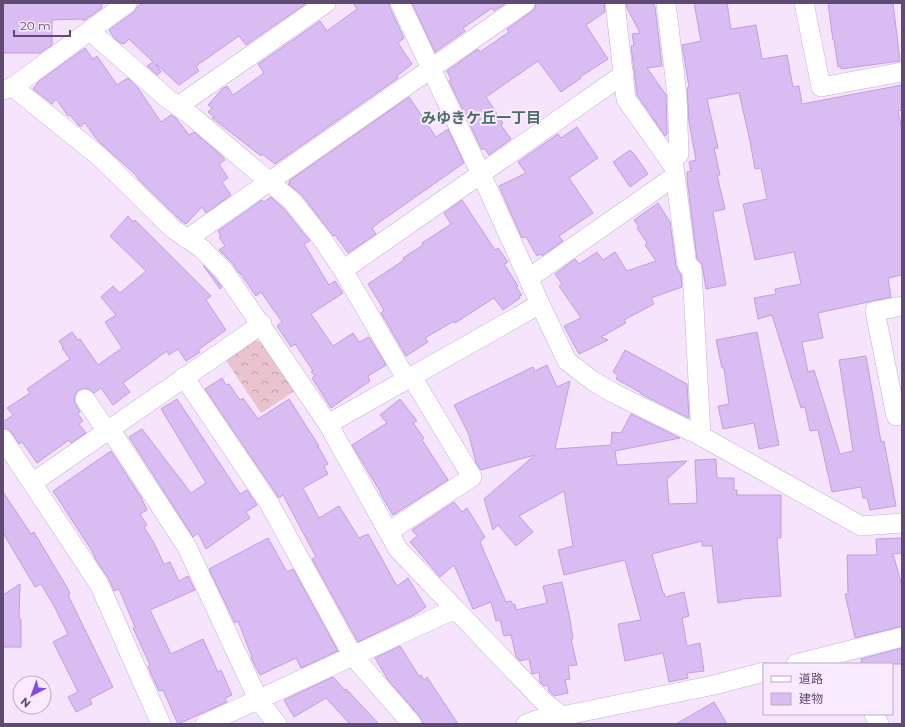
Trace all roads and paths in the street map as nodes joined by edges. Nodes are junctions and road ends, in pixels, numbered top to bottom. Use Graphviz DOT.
graph roads {
  1 [pos="127,3"];
  2 [pos="326,3"];
  3 [pos="400,3"];
  4 [pos="525,3"];
  5 [pos="615,3"];
  6 [pos="666,3"];
  7 [pos="804,3"];
  8 [pos="90,32"];
  9 [pos="432,68"];
  10 [pos="902,72"];
  11 [pos="624,74"];
  12 [pos="8,89"];
  13 [pos="178,106"];
  14 [pos="674,172"];
  15 [pos="481,174"];
  16 [pos="269,182"];
  17 [pos="187,239"];
  18 [pos="343,270"];
  19 [pos="529,278"];
  20 [pos="540,304"];
  21 [pos="902,306"];
  22 [pos="262,324"];
  23 [pos="184,378"];
  24 [pos="409,378"];
  25 [pos="85,399"];
  26 [pos="902,415"];
  27 [pos="328,424"];
  28 [pos="108,430"];
  29 [pos="701,436"];
  30 [pos="3,439"];
  31 [pos="32,483"];
  32 [pos="902,522"];
  33 [pos="388,532"];
  34 [pos="455,608"];
  35 [pos="902,637"];
  36 [pos="353,656"];
  37 [pos="844,658"];
  38 [pos="804,663"];
  39 [pos="763,672"];
  40 [pos="258,699"];
  41 [pos="874,715"];
  42 [pos="564,720"];
  43 [pos="161,724"];
  44 [pos="205,724"];
  45 [pos="277,724"];
  46 [pos="412,724"];
  47 [pos="526,724"];
  48 [pos="879,724"];
  1 -- 8 [label="street"];
  2 -- 13 [label="street"];
  3 -- 9 [label="street"];
  4 -- 9 [label="street"];
  5 -- 11 [label="street"];
  6 -- 14 [label="street"];
  7 -- 10 [label="street"];
  8 -- 12 [label="street"];
  8 -- 13 [label="street"];
  9 -- 15 [label="street"];
  9 -- 16 [label="street"];
  11 -- 14 [label="street"];
  11 -- 15 [label="street"];
  12 -- 17 [label="street"];
  13 -- 16 [label="street"];
  14 -- 19 [label="street"];
  14 -- 29 [label="street"];
  15 -- 18 [label="street"];
  15 -- 19 [label="street"];
  16 -- 17 [label="street"];
  16 -- 18 [label="street"];
  17 -- 22 [label="street"];
  18 -- 24 [label="street"];
  19 -- 20 [label="street"];
  20 -- 24 [label="street"];
  20 -- 29 [label="street"];
  21 -- 26 [label="street"];
  22 -- 23 [label="street"];
  22 -- 27 [label="street"];
  23 -- 28 [label="street"];
  23 -- 36 [label="street"];
  24 -- 27 [label="street"];
  24 -- 33 [label="street"];
  25 -- 28 [label="street"];
  27 -- 33 [label="street"];
  28 -- 31 [label="street"];
  28 -- 40 [label="street"];
  29 -- 32 [label="street"];
  30 -- 31 [label="street"];
  31 -- 43 [label="street"];
  33 -- 34 [label="street"];
  34 -- 36 [label="street"];
  34 -- 42 [label="street"];
  35 -- 37 [label="street"];
  36 -- 40 [label="street"];
  36 -- 46 [label="street"];
  37 -- 38 [label="street"];
  39 -- 42 [label="street"];
  40 -- 44 [label="street"];
  40 -- 45 [label="street"];
  41 -- 48 [label="street"];
  42 -- 47 [label="street"];
}
